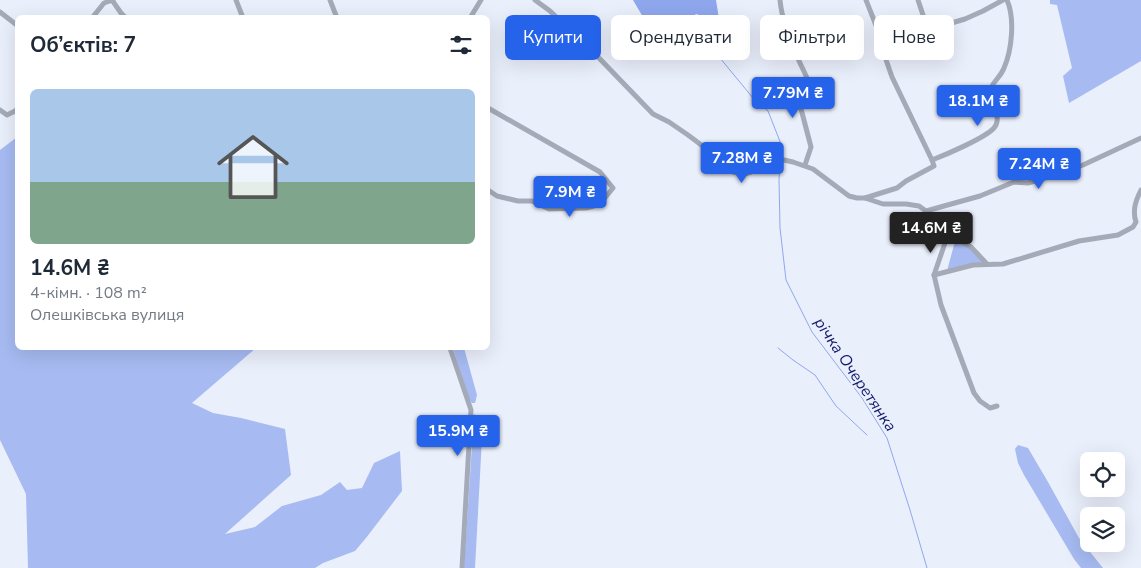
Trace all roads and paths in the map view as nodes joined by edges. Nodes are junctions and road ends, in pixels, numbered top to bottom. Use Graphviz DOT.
graph roads {
  1 [pos="113,0"];
  2 [pos="236,0"];
  3 [pos="330,0"];
  4 [pos="481,0"];
  5 [pos="534,0"];
  6 [pos="780,0"];
  7 [pos="866,0"];
  8 [pos="918,0"];
  9 [pos="1003,0"];
  10 [pos="1007,0"];
  11 [pos="0,12"];
  12 [pos="94,15"];
  13 [pos="123,15"];
  14 [pos="242,15"];
  15 [pos="336,15"];
  16 [pos="472,15"];
  17 [pos="923,15"];
  18 [pos="874,20"];
  19 [pos="954,22"];
  20 [pos="15,24"];
  21 [pos="885,60"];
  22 [pos="811,86"];
  23 [pos="813,96"];
  24 [pos="490,109"];
  25 [pos="0,110"];
  26 [pos="15,111"];
  27 [pos="1141,138"];
  28 [pos="932,160"];
  29 [pos="805,165"];
  30 [pos="1141,190"];
  31 [pos="490,191"];
  32 [pos="865,198"];
  33 [pos="926,211"];
  34 [pos="946,240"];
  35 [pos="987,264"];
  36 [pos="934,274"];
  37 [pos="451,350"];
  38 [pos="997,406"];
  39 [pos="462,568"];
  1 -- 12 [label="street"];
  1 -- 13 [label="street"];
  2 -- 14 [label="street"];
  3 -- 15 [label="street"];
  4 -- 16 [label="street"];
  5 -- 29 [label="street"];
  6 -- 22 [label="street"];
  7 -- 18 [label="street"];
  8 -- 17 [label="street"];
  9 -- 19 [label="street"];
  10 -- 28 [label="street"];
  11 -- 20 [label="street"];
  21 -- 28 [label="street"];
  22 -- 23 [label="street"];
  22 -- 29 [label="street"];
  24 -- 31 [label="street"];
  25 -- 26 [label="street"];
  27 -- 33 [label="street"];
  28 -- 32 [label="street"];
  29 -- 32 [label="street"];
  30 -- 35 [label="street"];
  32 -- 33 [label="street"];
  33 -- 34 [label="street"];
  34 -- 35 [label="street"];
  34 -- 36 [label="street"];
  35 -- 36 [label="street"];
  36 -- 38 [label="street"];
  37 -- 39 [label="street"];
}
